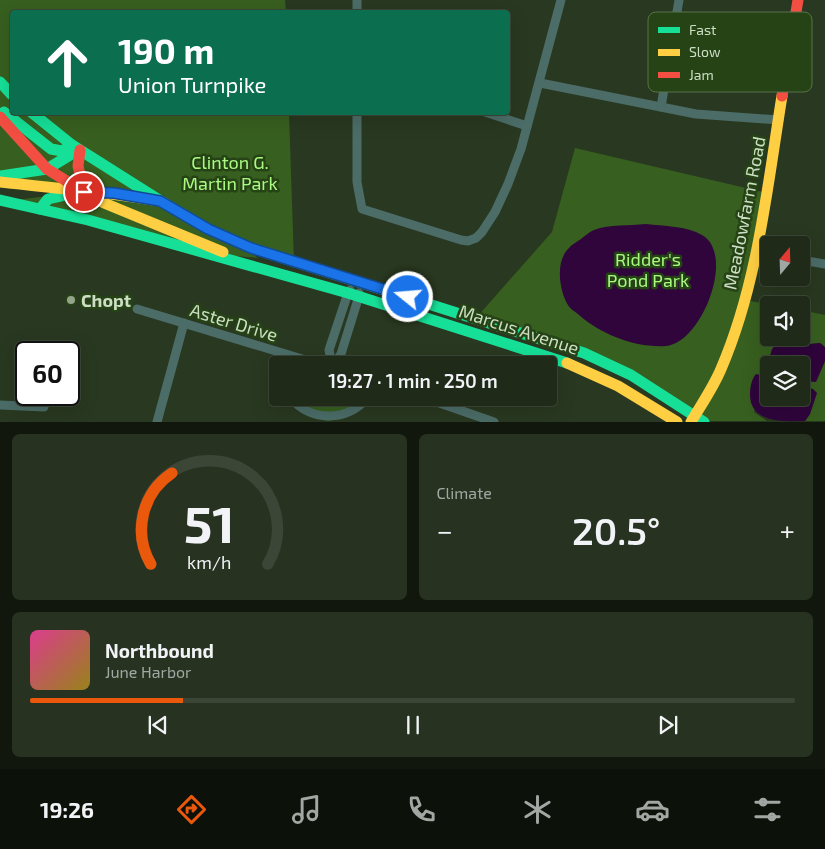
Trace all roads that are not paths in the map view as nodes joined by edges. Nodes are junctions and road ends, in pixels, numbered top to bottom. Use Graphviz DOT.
graph roads {
  1 [pos="561,0"];
  2 [pos="0,82"];
  3 [pos="540,83"];
  4 [pos="664,92"];
  5 [pos="783,92"];
  6 [pos="10,93"];
  7 [pos="661,107"];
  8 [pos="0,109"];
  9 [pos="35,115"];
  10 [pos="357,115"];
  11 [pos="494,115"];
  12 [pos="0,117"];
  13 [pos="779,120"];
  14 [pos="527,126"];
  15 [pos="76,148"];
  16 [pos="47,169"];
  17 [pos="0,176"];
  18 [pos="0,182"];
  19 [pos="84,192"];
  20 [pos="0,200"];
  21 [pos="160,201"];
  22 [pos="40,208"];
  23 [pos="765,236"];
  24 [pos="810,262"];
  25 [pos="760,263"];
  26 [pos="825,264"];
  27 [pos="357,281"];
  28 [pos="348,293"];
  29 [pos="359,296"];
  30 [pos="137,309"];
  31 [pos="184,323"];
  32 [pos="288,355"];
  33 [pos="291,356"];
  34 [pos="331,356"];
  35 [pos="340,356"];
  36 [pos="0,404"];
  37 [pos="296,406"];
  38 [pos="361,406"];
  39 [pos="445,406"];
  40 [pos="44,407"];
  41 [pos="477,419"];
  42 [pos="697,419"];
  43 [pos="157,422"];
  44 [pos="494,422"];
  45 [pos="677,422"];
  1 -- 3 [label="street"];
  2 -- 6 [label="main road"];
  3 -- 7 [label="street"];
  3 -- 14 [label="street"];
  4 -- 7 [label="street"];
  5 -- 13 [label="main road, Meadowfarm Road"];
  7 -- 13 [label="street"];
  8 -- 15 [label="main road"];
  9 -- 15 [label="main road, Marcus Avenue"];
  10 -- 14 [label="street"];
  11 -- 14 [label="street"];
  12 -- 16 [label="main road, Marcus Avenue"];
  13 -- 23 [label="main road, Meadowfarm Road"];
  15 -- 16 [label="main road"];
  15 -- 19 [label="main road"];
  15 -- 21 [label="main road, Marcus Avenue"];
  16 -- 17 [label="main road"];
  16 -- 19 [label="main road, Marcus Avenue"];
  18 -- 19 [label="main road"];
  19 -- 21 [label="main road"];
  19 -- 22 [label="main road"];
  19 -- 28 [label="main road, Marcus Avenue"];
  20 -- 22 [label="main road"];
  21 -- 27 [label="main road, Marcus Avenue"];
  22 -- 28 [label="main road"];
  24 -- 26 [label="street"];
  25 -- 42 [label="main road, Meadowfarm Road"];
  27 -- 28 [label="street"];
  27 -- 29 [label="street"];
  27 -- 42 [label="main road, Marcus Avenue"];
  28 -- 29 [label="main road, Marcus Avenue"];
  28 -- 34 [label="street"];
  29 -- 35 [label="street"];
  29 -- 45 [label="main road, Marcus Avenue"];
  30 -- 31 [label="street, Aster Drive"];
  31 -- 32 [label="street, Aster Drive"];
  31 -- 43 [label="street"];
  32 -- 33 [label="street, Aster Drive"];
  36 -- 40 [label="street"];
  37 -- 38 [label="street"];
  39 -- 41 [label="street"];
  41 -- 44 [label="street"];
}
